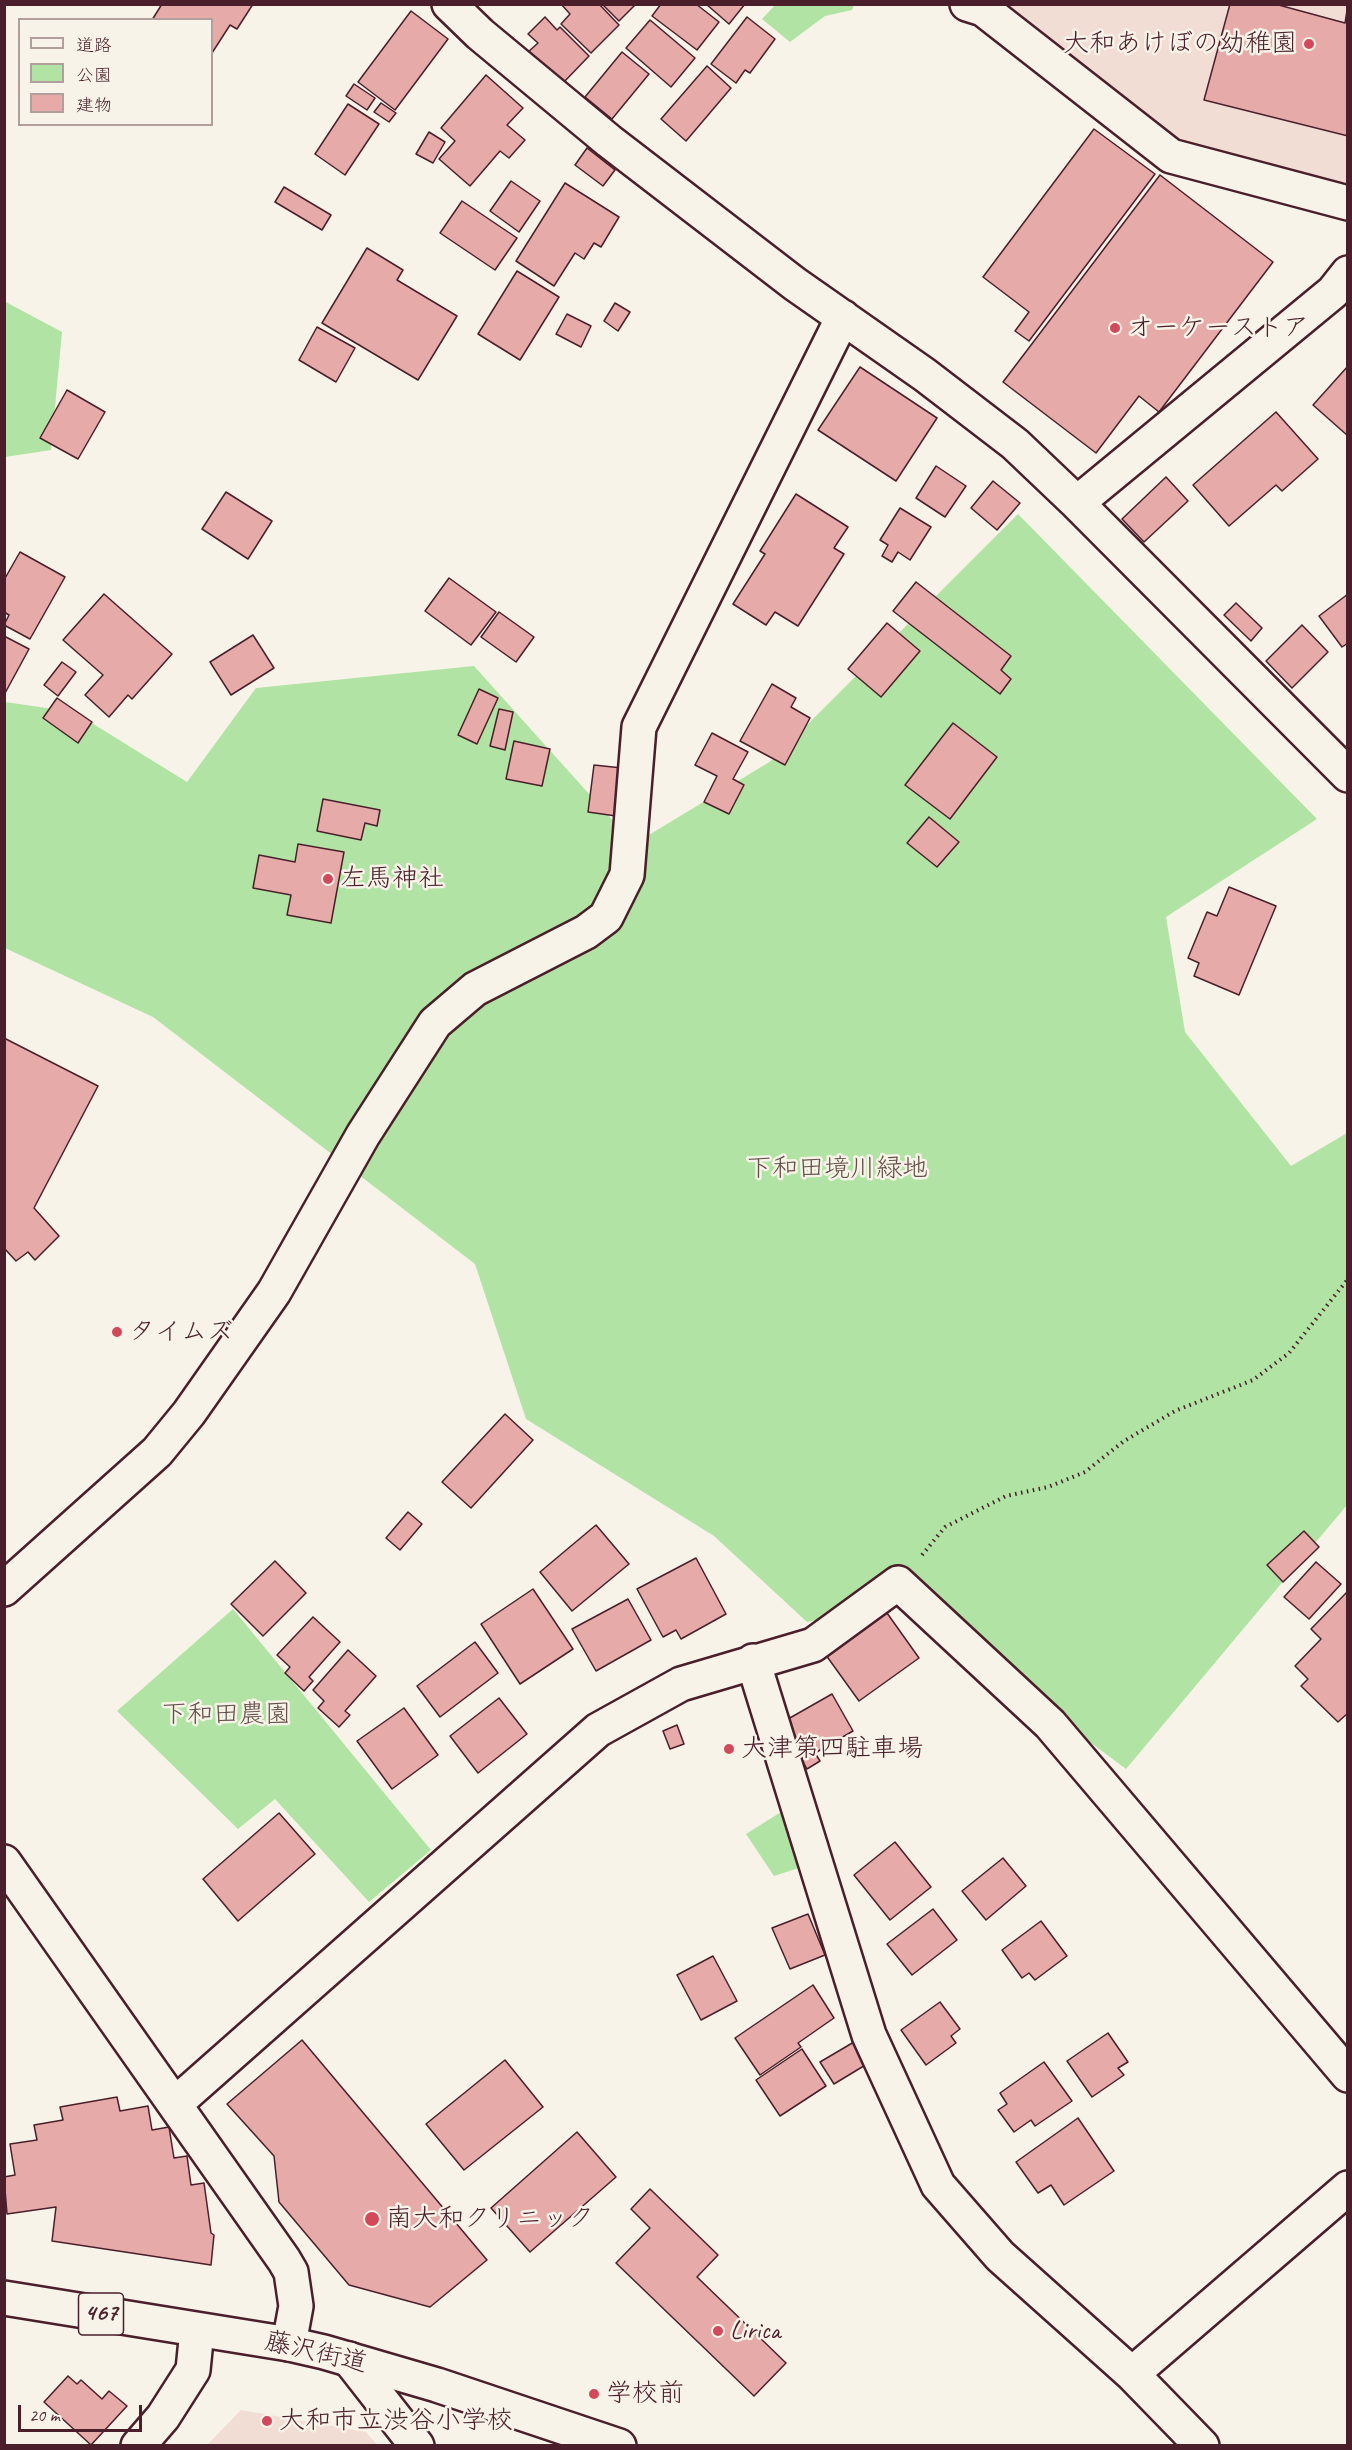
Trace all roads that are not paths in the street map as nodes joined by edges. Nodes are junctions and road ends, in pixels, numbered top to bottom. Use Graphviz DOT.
graph roads {
  1 [pos="449,4"];
  2 [pos="967,4"];
  3 [pos="1347,203"];
  4 [pos="1347,273"];
  5 [pos="843,317"];
  6 [pos="1077,503"];
  7 [pos="1347,775"];
  8 [pos="4,1589"];
  9 [pos="753,1661"];
  10 [pos="4,1862"];
  11 [pos="1343,2061"];
  12 [pos="175,2104"];
  13 [pos="1347,2188"];
  14 [pos="4,2298"];
  15 [pos="197,2330"];
  16 [pos="289,2344"];
  17 [pos="349,2359"];
  18 [pos="1132,2374"];
  19 [pos="138,2445"];
  20 [pos="417,2445"];
  21 [pos="619,2445"];
  22 [pos="1202,2445"];
  1 -- 5 [label="main road"];
  2 -- 3 [label="main road"];
  4 -- 6 [label="main road"];
  5 -- 6 [label="main road"];
  5 -- 8 [label="main road"];
  6 -- 7 [label="main road"];
  9 -- 11 [label="main road"];
  9 -- 12 [label="main road"];
  9 -- 18 [label="main road"];
  10 -- 12 [label="main road"];
  12 -- 16 [label="main road"];
  13 -- 18 [label="main road"];
  14 -- 15 [label="main road, 藤沢街道 / 467"];
  15 -- 16 [label="main road, 藤沢街道 / 467"];
  15 -- 19 [label="main road"];
  16 -- 17 [label="main road, 藤沢街道 / 467"];
  17 -- 20 [label="main road"];
  17 -- 21 [label="main road, 藤沢街道 / 467"];
  18 -- 22 [label="main road"];
}
